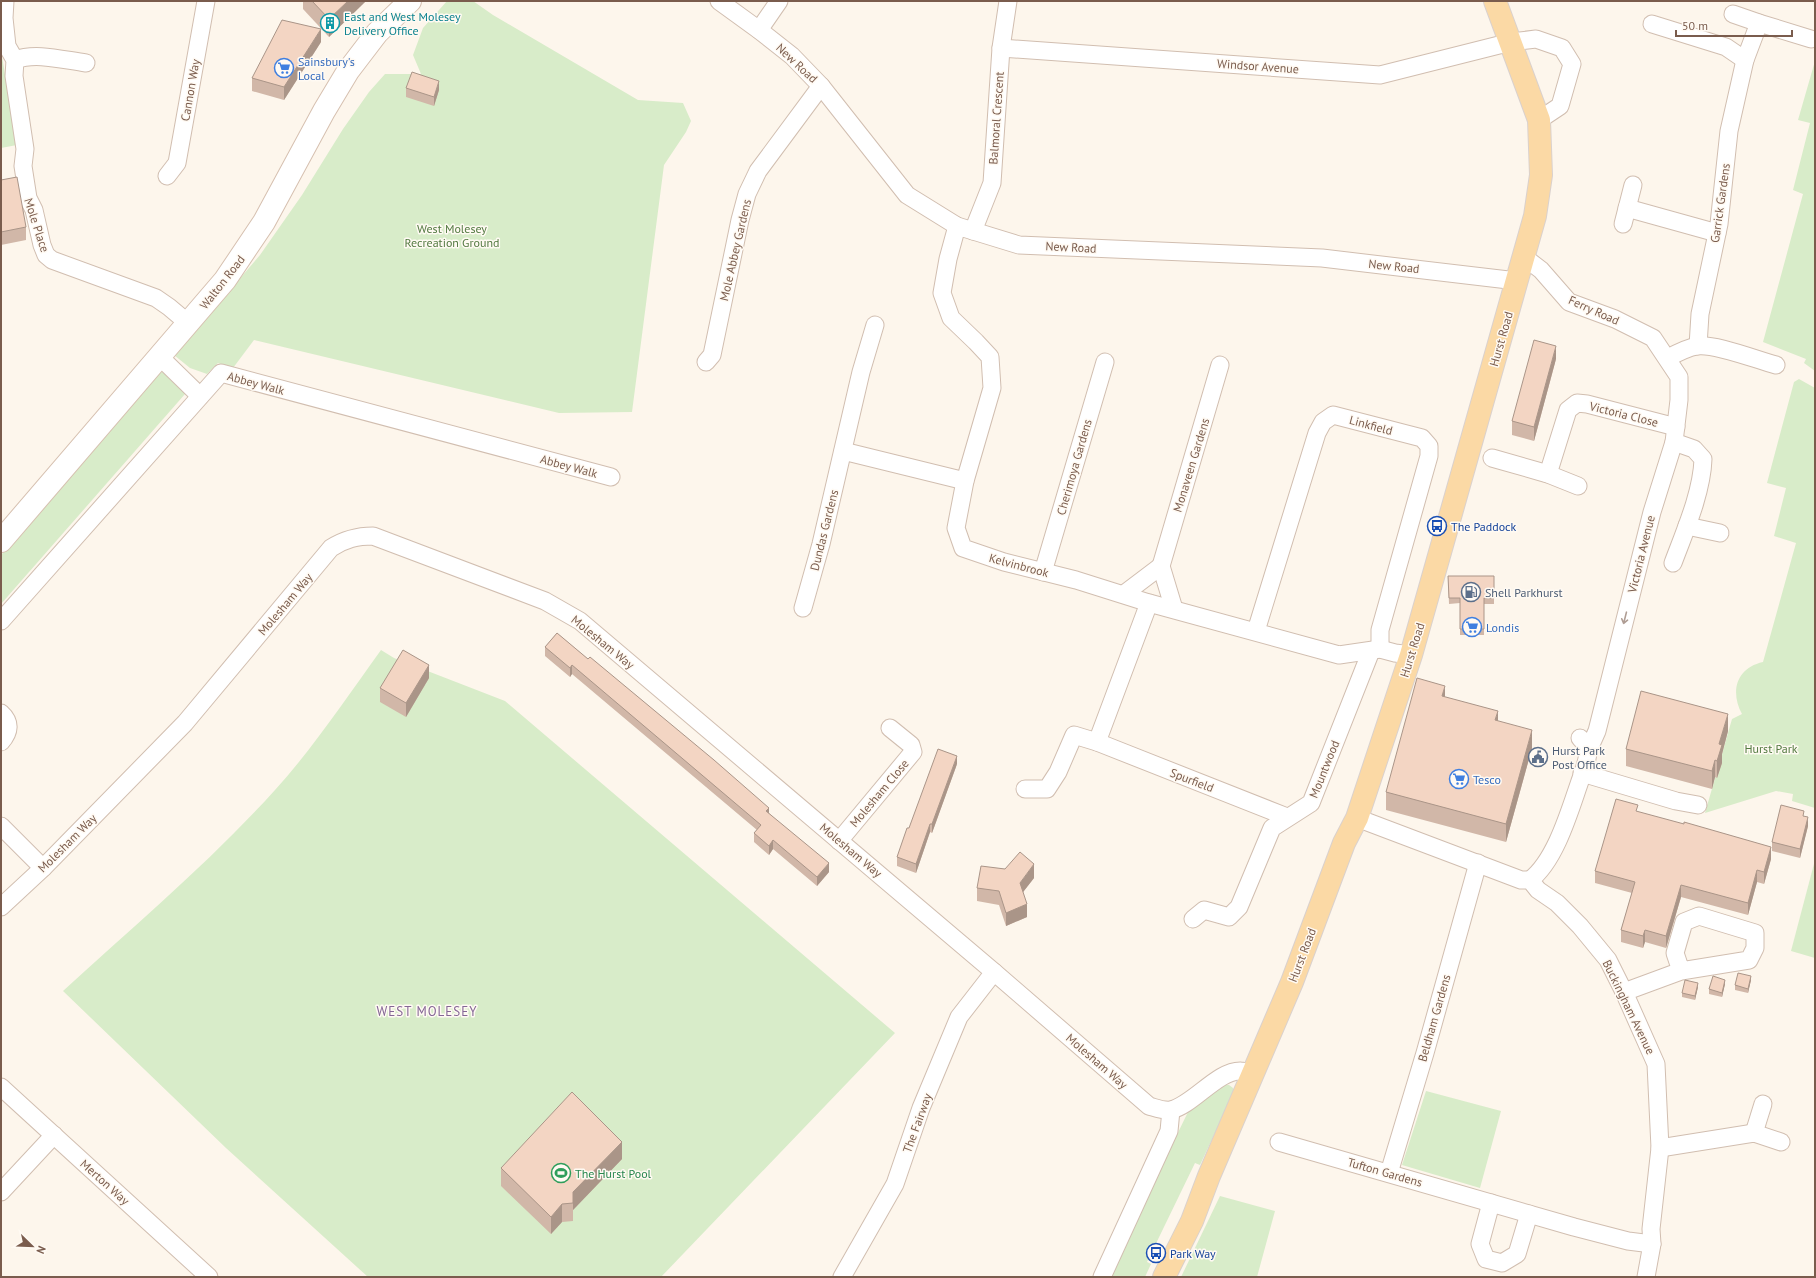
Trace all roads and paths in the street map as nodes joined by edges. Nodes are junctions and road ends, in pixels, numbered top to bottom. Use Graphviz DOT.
graph roads {
  1 [pos="5,1"];
  2 [pos="206,1"];
  3 [pos="410,1"];
  4 [pos="719,1"];
  5 [pos="779,1"];
  6 [pos="1008,1"];
  7 [pos="1496,1"];
  8 [pos="1733,14"];
  9 [pos="1758,23"];
  10 [pos="1652,24"];
  11 [pos="760,30"];
  12 [pos="1812,39"];
  13 [pos="1511,42"];
  14 [pos="1001,48"];
  15 [pos="14,60"];
  16 [pos="1745,60"];
  17 [pos="86,63"];
  18 [pos="821,86"];
  19 [pos="1539,120"];
  20 [pos="167,176"];
  21 [pos="1633,185"];
  22 [pos="956,226"];
  23 [pos="973,231"];
  24 [pos="1717,233"];
  25 [pos="1524,257"];
  26 [pos="1517,281"];
  27 [pos="188,324"];
  28 [pos="875,325"];
  29 [pos="1698,346"];
  30 [pos="160,357"];
  31 [pos="1668,358"];
  32 [pos="706,362"];
  33 [pos="1105,362"];
  34 [pos="1220,365"];
  35 [pos="1776,365"];
  36 [pos="200,396"];
  37 [pos="1675,435"];
  38 [pos="843,451"];
  39 [pos="1492,458"];
  40 [pos="1548,474"];
  41 [pos="611,477"];
  42 [pos="966,481"];
  43 [pos="1578,486"];
  44 [pos="1687,526"];
  45 [pos="1720,533"];
  46 [pos="1,540"];
  47 [pos="1673,563"];
  48 [pos="1161,566"];
  49 [pos="1043,572"];
  50 [pos="1124,594"];
  51 [pos="1149,603"];
  52 [pos="803,608"];
  53 [pos="1174,609"];
  54 [pos="1,621"];
  55 [pos="1256,631"];
  56 [pos="1376,650"];
  57 [pos="1411,655"];
  58 [pos="1,713"];
  59 [pos="890,728"];
  60 [pos="1,742"];
  61 [pos="1097,742"];
  62 [pos="1582,774"];
  63 [pos="1025,789"];
  64 [pos="1698,805"];
  65 [pos="1287,817"];
  66 [pos="1357,818"];
  67 [pos="1,826"];
  68 [pos="840,841"];
  69 [pos="1478,863"];
  70 [pos="43,868"];
  71 [pos="1530,880"];
  72 [pos="1,907"];
  73 [pos="1193,919"];
  74 [pos="1681,971"];
  75 [pos="994,972"];
  76 [pos="1624,992"];
  77 [pos="1253,1075"];
  78 [pos="1,1087"];
  79 [pos="1763,1104"];
  80 [pos="1171,1110"];
  81 [pos="1754,1133"];
  82 [pos="54,1136"];
  83 [pos="1279,1142"];
  84 [pos="1781,1142"];
  85 [pos="1660,1148"];
  86 [pos="1389,1173"];
  87 [pos="1,1192"];
  88 [pos="1491,1203"];
  89 [pos="1529,1214"];
  90 [pos="1652,1244"];
  91 [pos="207,1276"];
  92 [pos="842,1277"];
  93 [pos="1102,1277"];
  94 [pos="1164,1277"];
  95 [pos="1646,1277"];
  1 -- 15 [label="street, Mole Place"];
  2 -- 20 [label="street, Cannon Way"];
  3 -- 27 [label="main road, Walton Road"];
  4 -- 11 [label="street, New Road"];
  5 -- 11 [label="street"];
  6 -- 14 [label="street, Balmoral Crescent"];
  7 -- 13 [label="main road, Hurst Road"];
  8 -- 9 [label="street"];
  9 -- 12 [label="street"];
  9 -- 16 [label="street, Garrick Gardens"];
  10 -- 16 [label="street"];
  11 -- 18 [label="street, New Road"];
  13 -- 14 [label="street, Windsor Avenue"];
  13 -- 19 [label="main road, Hurst Road"];
  13 -- 19 [label="street, Windsor Avenue"];
  14 -- 23 [label="street, Balmoral Crescent"];
  15 -- 17 [label="street"];
  15 -- 27 [label="street, Mole Place"];
  16 -- 24 [label="street, Garrick Gardens"];
  18 -- 22 [label="street, New Road"];
  18 -- 32 [label="street, Mole Abbey Gardens"];
  19 -- 25 [label="main road, Hurst Road"];
  21 -- 24 [label="street"];
  22 -- 23 [label="street, New Road"];
  22 -- 42 [label="street, Kelvinbrook"];
  23 -- 26 [label="street, New Road"];
  24 -- 29 [label="street, Garrick Gardens"];
  25 -- 26 [label="main road, Hurst Road"];
  25 -- 31 [label="street, Ferry Road"];
  26 -- 57 [label="main road, Hurst Road"];
  27 -- 30 [label="main road, Walton Road"];
  28 -- 38 [label="street, Dundas Gardens"];
  29 -- 31 [label="street"];
  29 -- 35 [label="street"];
  30 -- 36 [label="street"];
  30 -- 46 [label="main road, Walton Road"];
  31 -- 37 [label="street, Victoria Avenue"];
  33 -- 49 [label="street, Cherimoya Gardens"];
  34 -- 48 [label="street, Monaveen Gardens"];
  36 -- 41 [label="street, Abbey Walk"];
  36 -- 54 [label="street, Abbey Walk"];
  37 -- 40 [label="street, Victoria Close"];
  37 -- 44 [label="street"];
  37 -- 62 [label="street, Victoria Avenue, one-way"];
  38 -- 42 [label="street"];
  38 -- 52 [label="street, Dundas Gardens"];
  39 -- 40 [label="street"];
  40 -- 43 [label="street"];
  42 -- 49 [label="street, Kelvinbrook"];
  44 -- 45 [label="street"];
  44 -- 47 [label="street"];
  48 -- 50 [label="street"];
  48 -- 53 [label="street"];
  49 -- 50 [label="street, Kelvinbrook"];
  50 -- 51 [label="street, Kelvinbrook"];
  51 -- 53 [label="street, Kelvinbrook"];
  51 -- 61 [label="street"];
  53 -- 55 [label="street, Kelvinbrook"];
  55 -- 56 [label="street, Kelvinbrook"];
  55 -- 56 [label="street, Linkfield"];
  56 -- 57 [label="street, Kelvinbrook"];
  56 -- 65 [label="street, Mountwood"];
  57 -- 66 [label="main road, Hurst Road"];
  58 -- 60 [label="street"];
  59 -- 68 [label="street, Molesham Close"];
  61 -- 63 [label="street, Spurfield"];
  61 -- 65 [label="street, Spurfield"];
  62 -- 64 [label="street"];
  62 -- 71 [label="street, Victoria Avenue"];
  65 -- 73 [label="street, Mountwood"];
  66 -- 69 [label="street"];
  66 -- 77 [label="main road, Hurst Road"];
  67 -- 70 [label="street"];
  68 -- 70 [label="street, Molesham Way"];
  68 -- 75 [label="street, Molesham Way"];
  69 -- 71 [label="street"];
  69 -- 86 [label="street, Beldham Gardens"];
  70 -- 72 [label="street, Molesham Way"];
  71 -- 76 [label="street, Buckingham Avenue"];
  74 -- 74 [label="street"];
  74 -- 76 [label="street"];
  75 -- 80 [label="street, Molesham Way"];
  75 -- 92 [label="street, The Fairway"];
  76 -- 85 [label="street, Buckingham Avenue"];
  77 -- 80 [label="street"];
  77 -- 94 [label="main road, Hurst Road"];
  78 -- 82 [label="street, Merton Way"];
  79 -- 81 [label="street"];
  80 -- 93 [label="street"];
  81 -- 84 [label="street"];
  81 -- 85 [label="street"];
  82 -- 87 [label="street"];
  82 -- 91 [label="street, Merton Way"];
  83 -- 86 [label="street, Tufton Gardens"];
  85 -- 90 [label="street, Buckingham Avenue"];
  86 -- 88 [label="street, Tufton Gardens"];
  88 -- 89 [label="street, Tufton Gardens"];
  88 -- 89 [label="street"];
  89 -- 90 [label="street, Tufton Gardens"];
  90 -- 95 [label="street, Buckingham Avenue"];
}
